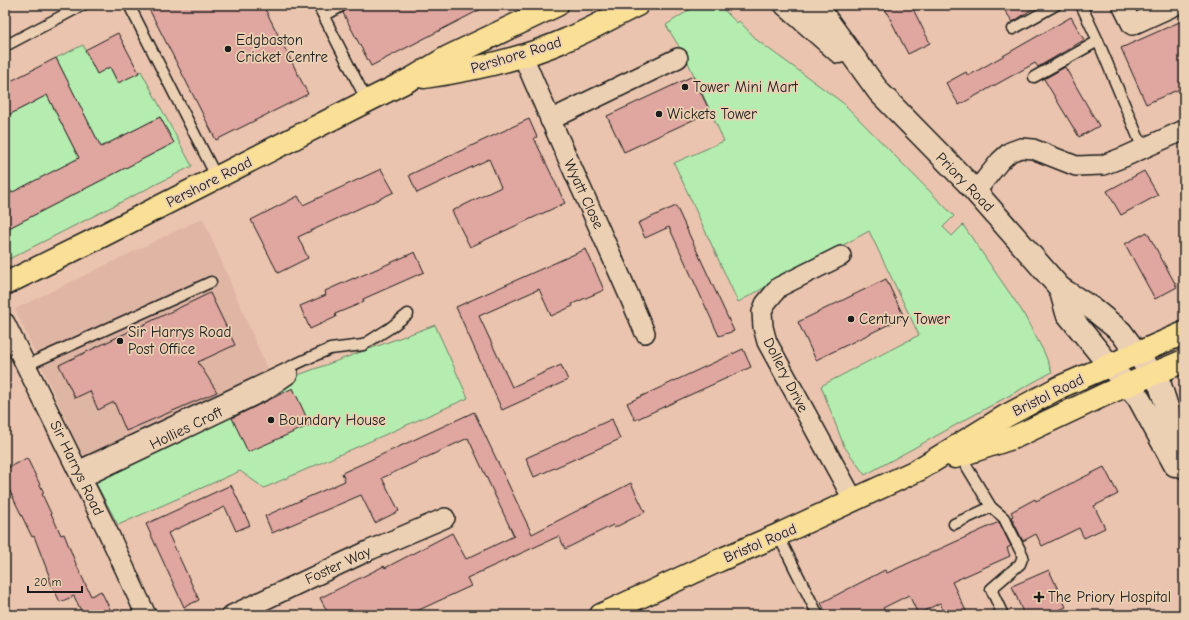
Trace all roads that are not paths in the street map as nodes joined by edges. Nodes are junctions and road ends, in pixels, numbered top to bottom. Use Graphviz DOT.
graph roads {
  1 [pos="83,5"];
  2 [pos="129,5"];
  3 [pos="318,5"];
  4 [pos="557,5"];
  5 [pos="637,5"];
  6 [pos="786,5"];
  7 [pos="816,5"];
  8 [pos="1056,5"];
  9 [pos="1081,5"];
  10 [pos="1122,5"];
  11 [pos="1176,5"];
  12 [pos="340,8"];
  13 [pos="324,16"];
  14 [pos="1013,29"];
  15 [pos="1098,41"];
  16 [pos="5,46"];
  17 [pos="523,56"];
  18 [pos="678,58"];
  19 [pos="1034,77"];
  20 [pos="413,78"];
  21 [pos="868,78"];
  22 [pos="367,101"];
  23 [pos="550,120"];
  24 [pos="1184,130"];
  25 [pos="1143,149"];
  26 [pos="217,178"];
  27 [pos="976,191"];
  28 [pos="841,256"];
  29 [pos="211,282"];
  30 [pos="5,284"];
  31 [pos="1060,288"];
  32 [pos="408,314"];
  33 [pos="5,323"];
  34 [pos="645,333"];
  35 [pos="1184,333"];
  36 [pos="1138,354"];
  37 [pos="1184,361"];
  38 [pos="27,365"];
  39 [pos="1110,366"];
  40 [pos="288,374"];
  41 [pos="1153,375"];
  42 [pos="1128,385"];
  43 [pos="963,454"];
  44 [pos="1184,467"];
  45 [pos="918,470"];
  46 [pos="78,472"];
  47 [pos="1184,481"];
  48 [pos="854,501"];
  49 [pos="991,507"];
  50 [pos="445,518"];
  51 [pos="954,524"];
  52 [pos="778,535"];
  53 [pos="146,615"];
  54 [pos="232,615"];
  55 [pos="601,615"];
  56 [pos="818,615"];
  57 [pos="1003,615"];
  1 -- 16 [label="lane"];
  2 -- 26 [label="lane"];
  3 -- 13 [label="lane"];
  4 -- 20 [label="main road, Pershore Road"];
  5 -- 17 [label="main road, Pershore Road"];
  6 -- 21 [label="main road, Priory Road"];
  7 -- 21 [label="main road, Priory Road"];
  8 -- 14 [label="lane"];
  9 -- 15 [label="lane"];
  10 -- 11 [label="street"];
  12 -- 13 [label="lane"];
  13 -- 22 [label="lane"];
  15 -- 19 [label="lane"];
  15 -- 25 [label="lane"];
  17 -- 20 [label="main road, Pershore Road"];
  17 -- 23 [label="street, Wyatt Close"];
  18 -- 23 [label="street"];
  20 -- 22 [label="main road, Pershore Road"];
  21 -- 27 [label="main road, Priory Road"];
  22 -- 26 [label="main road, Pershore Road"];
  23 -- 34 [label="street, Wyatt Close"];
  24 -- 25 [label="street"];
  25 -- 27 [label="street"];
  26 -- 30 [label="main road, Pershore Road"];
  27 -- 31 [label="main road, Priory Road"];
  28 -- 48 [label="street, Dollery Drive"];
  29 -- 38 [label="lane"];
  31 -- 36 [label="main road, Priory Road"];
  31 -- 39 [label="main road, Priory Road"];
  32 -- 46 [label="lane"];
  33 -- 38 [label="street, Sir Harrys Road"];
  35 -- 36 [label="main road, Bristol Road"];
  36 -- 39 [label="main road, Bristol Road"];
  36 -- 41 [label="main road, Priory Road"];
  37 -- 41 [label="main road, Bristol Road"];
  38 -- 46 [label="street, Sir Harrys Road"];
  39 -- 42 [label="main road, Priory Road"];
  39 -- 45 [label="main road, Bristol Road"];
  40 -- 46 [label="street, Hollies Croft"];
  41 -- 42 [label="main road, Bristol Road"];
  41 -- 44 [label="main road, Priory Road"];
  42 -- 43 [label="main road, Bristol Road"];
  42 -- 47 [label="main road, Priory Road"];
  43 -- 45 [label="main road, Bristol Road"];
  43 -- 49 [label="lane"];
  45 -- 48 [label="main road, Bristol Road"];
  46 -- 53 [label="street, Sir Harrys Road"];
  48 -- 52 [label="main road, Bristol Road"];
  49 -- 51 [label="lane"];
  49 -- 57 [label="lane"];
  50 -- 54 [label="street, Foster Way"];
  52 -- 55 [label="main road, Bristol Road"];
  52 -- 56 [label="lane"];
}
